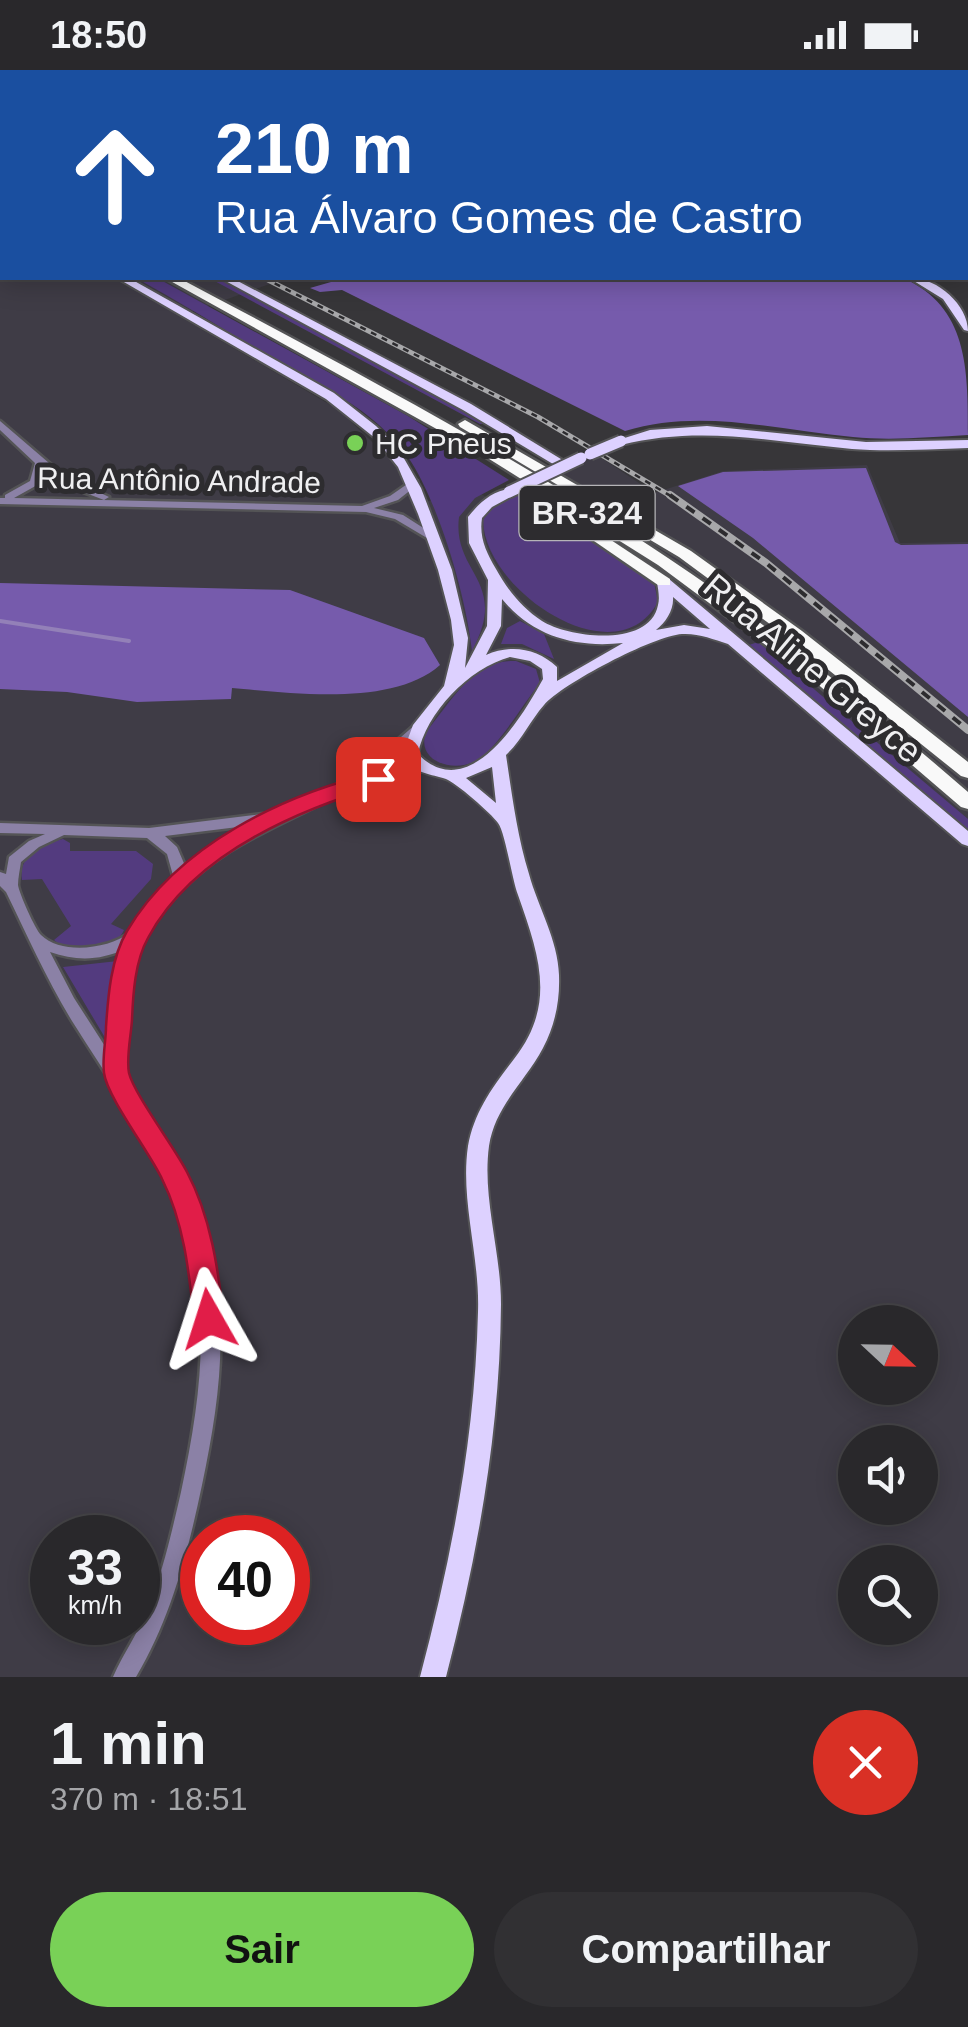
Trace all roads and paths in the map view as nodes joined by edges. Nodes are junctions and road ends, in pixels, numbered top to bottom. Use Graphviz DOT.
graph roads {
  1 [pos="125,280"];
  2 [pos="175,280"];
  3 [pos="198,280"];
  4 [pos="229,280"];
  5 [pos="917,280"];
  6 [pos="968,328"];
  7 [pos="410,407"];
  8 [pos="0,424"];
  9 [pos="968,444"];
  10 [pos="580,459"];
  11 [pos="39,464"];
  12 [pos="413,483"];
  13 [pos="0,500"];
  14 [pos="130,504"];
  15 [pos="356,508"];
  16 [pos="649,530"];
  17 [pos="431,536"];
  18 [pos="495,580"];
  19 [pos="664,582"];
  20 [pos="530,620"];
  21 [pos="551,632"];
  22 [pos="489,640"];
  23 [pos="740,643"];
  24 [pos="472,668"];
  25 [pos="550,680"];
  26 [pos="450,690"];
  27 [pos="539,700"];
  28 [pos="421,726"];
  29 [pos="498,754"];
  30 [pos="421,767"];
  31 [pos="968,772"];
  32 [pos="454,776"];
  33 [pos="344,787"];
  34 [pos="968,802"];
  35 [pos="272,818"];
  36 [pos="505,818"];
  37 [pos="0,828"];
  38 [pos="69,830"];
  39 [pos="149,833"];
  40 [pos="968,840"];
  41 [pos="180,877"];
  42 [pos="6,883"];
  43 [pos="137,935"];
  44 [pos="38,940"];
  45 [pos="116,1074"];
  46 [pos="124,1677"];
  47 [pos="434,1677"];
  1 -- 12 [label="main road"];
  2 -- 7 [label="highway, BR-324"];
  3 -- 16 [label="highway, BR-324"];
  4 -- 10 [label="main road"];
  5 -- 6 [label="main road"];
  7 -- 19 [label="highway"];
  7 -- 34 [label="highway, BR-324"];
  8 -- 11 [label="street"];
  9 -- 10 [label="main road, bridge"];
  10 -- 16 [label="highway"];
  10 -- 18 [label="main road, bridge"];
  11 -- 13 [label="street"];
  11 -- 14 [label="street"];
  12 -- 15 [label="street, Rua Antônio Andrade"];
  12 -- 17 [label="main road"];
  13 -- 14 [label="street, Rua Antônio Andrade"];
  14 -- 15 [label="street, Rua Antônio Andrade"];
  15 -- 17 [label="street, Rua Antônio Andrade"];
  16 -- 31 [label="highway, BR-324"];
  17 -- 26 [label="main road"];
  18 -- 20 [label="main road"];
  18 -- 22 [label="main road"];
  19 -- 21 [label="main road"];
  19 -- 23 [label="main road, Rua Aline Greyce"];
  20 -- 21 [label="main road"];
  20 -- 22 [label="main road"];
  21 -- 25 [label="main road"];
  22 -- 24 [label="main road"];
  23 -- 27 [label="main road"];
  23 -- 40 [label="main road, Rua Aline Greyce"];
  24 -- 25 [label="main road"];
  24 -- 26 [label="main road"];
  25 -- 27 [label="main road"];
  26 -- 28 [label="main road"];
  27 -- 29 [label="main road"];
  28 -- 30 [label="main road"];
  28 -- 33 [label="street"];
  29 -- 32 [label="main road"];
  29 -- 36 [label="main road"];
  30 -- 32 [label="main road"];
  30 -- 33 [label="street"];
  32 -- 36 [label="main road"];
  33 -- 35 [label="street"];
  35 -- 39 [label="street"];
  35 -- 41 [label="street"];
  36 -- 47 [label="main road"];
  37 -- 38 [label="street"];
  38 -- 39 [label="street"];
  38 -- 42 [label="street"];
  39 -- 41 [label="street"];
  41 -- 43 [label="street"];
  42 -- 44 [label="street"];
  43 -- 44 [label="street"];
  43 -- 45 [label="street"];
  44 -- 45 [label="street"];
  45 -- 46 [label="street"];
}
